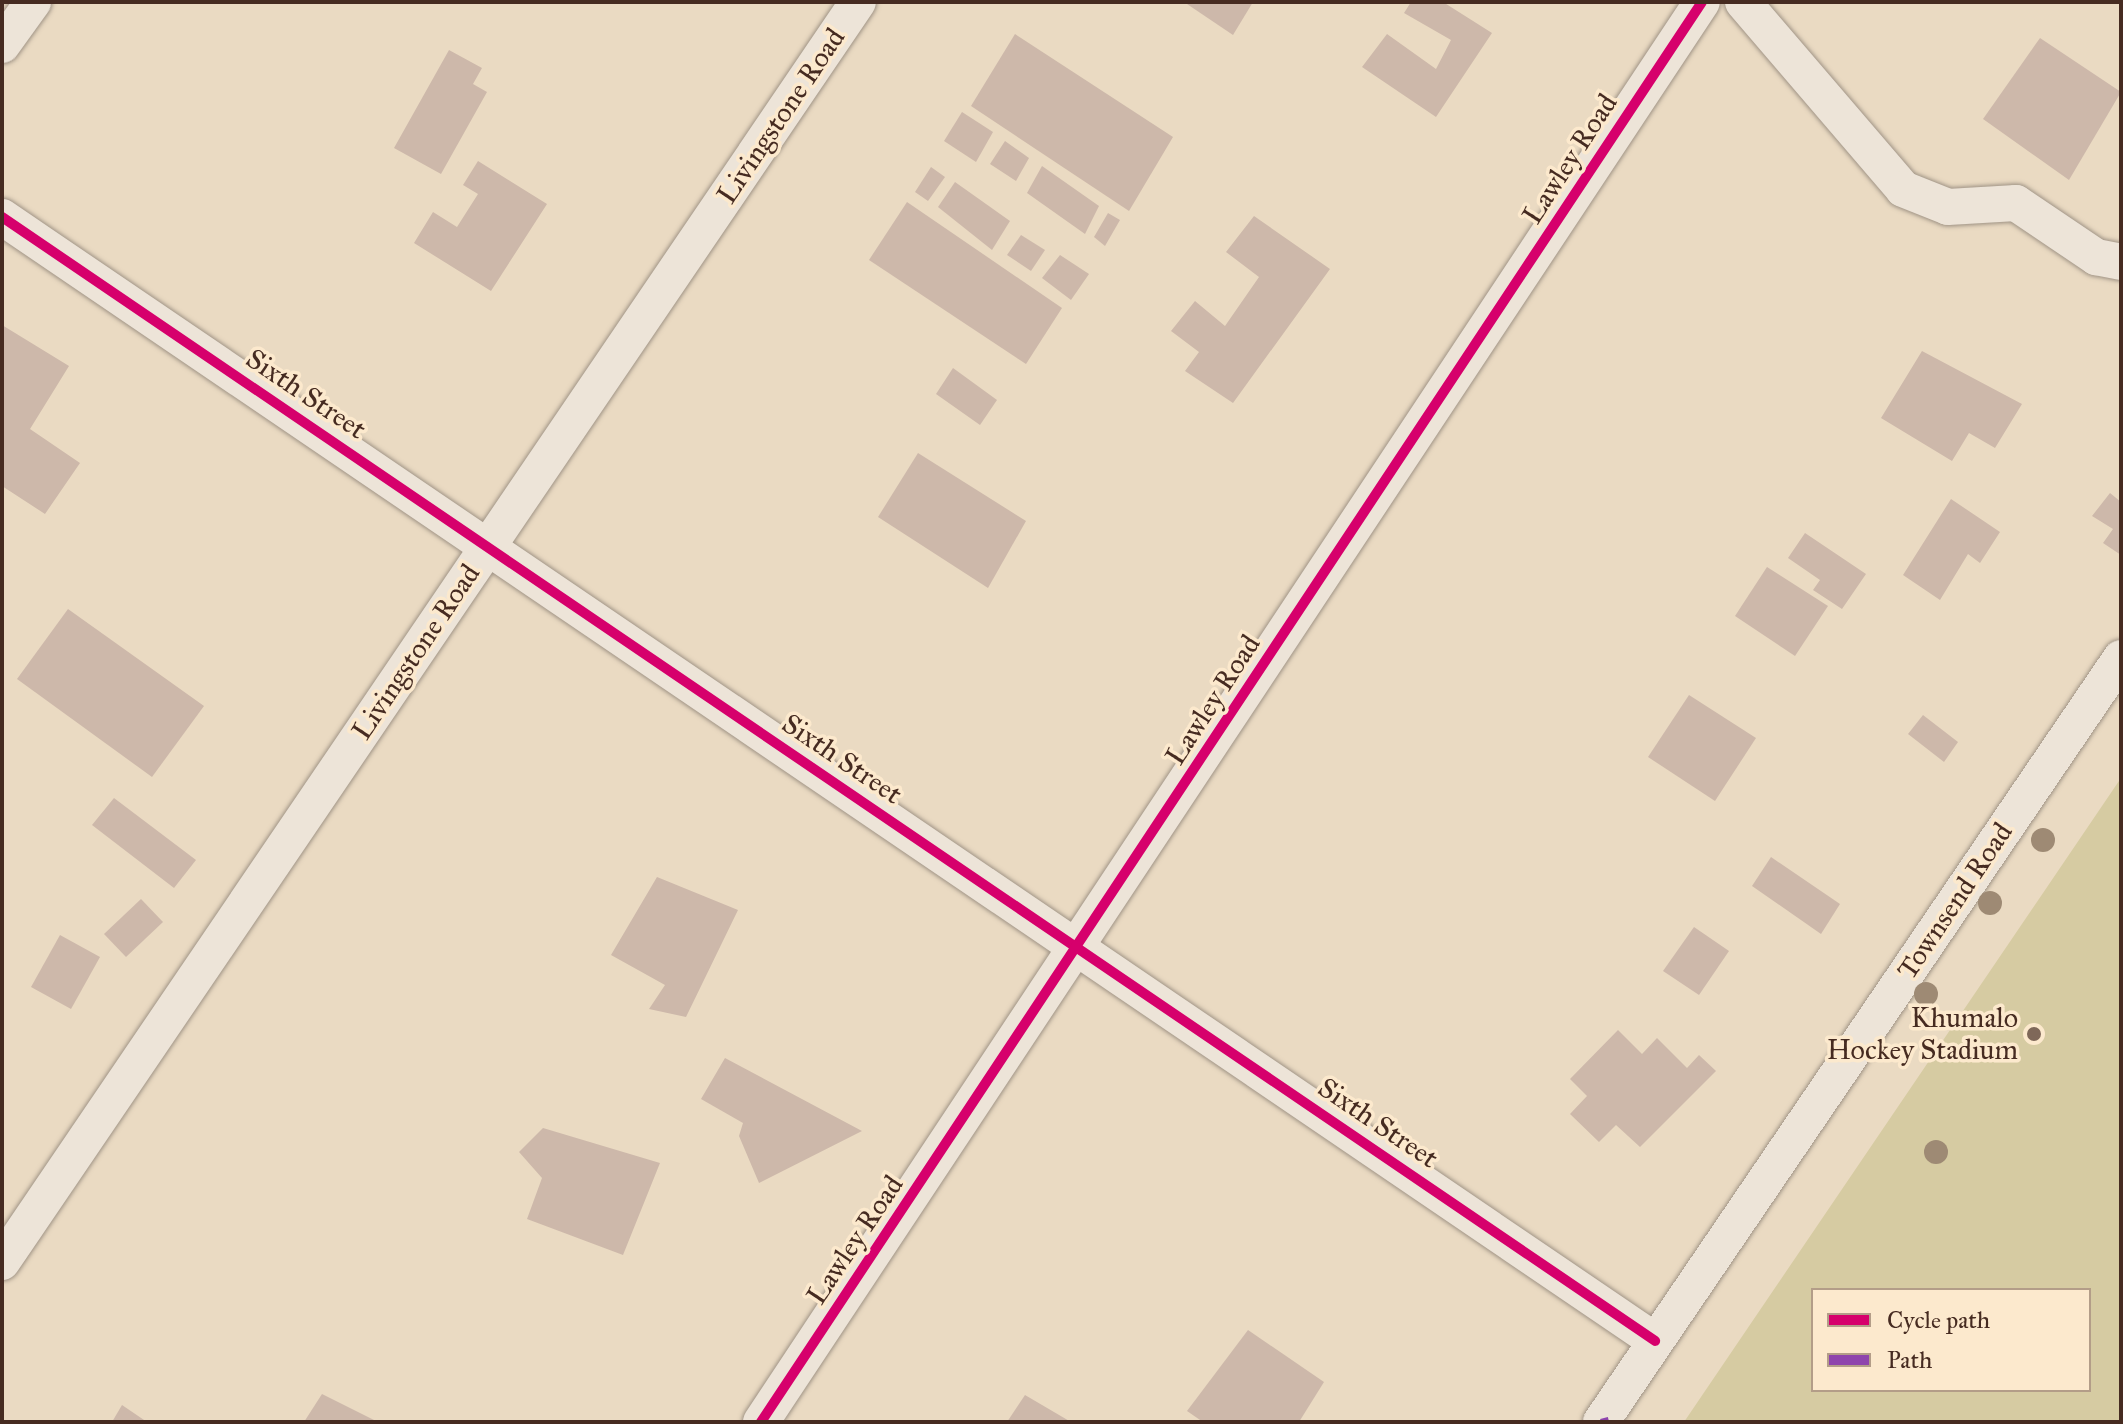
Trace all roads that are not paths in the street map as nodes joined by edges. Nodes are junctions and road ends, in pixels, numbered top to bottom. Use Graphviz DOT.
graph roads {
  1 [pos="33,2"];
  2 [pos="858,2"];
  3 [pos="1702,2"];
  4 [pos="1743,2"];
  5 [pos="2,45"];
  6 [pos="2,217"];
  7 [pos="2121,262"];
  8 [pos="488,546"];
  9 [pos="2121,658"];
  10 [pos="1078,949"];
  11 [pos="2,1262"];
  12 [pos="1655,1341"];
  13 [pos="761,1422"];
  14 [pos="1601,1422"];
  1 -- 5 [label="street"];
  2 -- 8 [label="street, Livingstone Road"];
  3 -- 10 [label="street, Lawley Road"];
  4 -- 7 [label="street"];
  6 -- 8 [label="street, Sixth Street"];
  8 -- 10 [label="street, Sixth Street"];
  8 -- 11 [label="street, Livingstone Road"];
  9 -- 12 [label="street, Townsend Road"];
  10 -- 12 [label="street, Sixth Street"];
  10 -- 13 [label="street, Lawley Road"];
  12 -- 14 [label="street, Townsend Road"];
}
